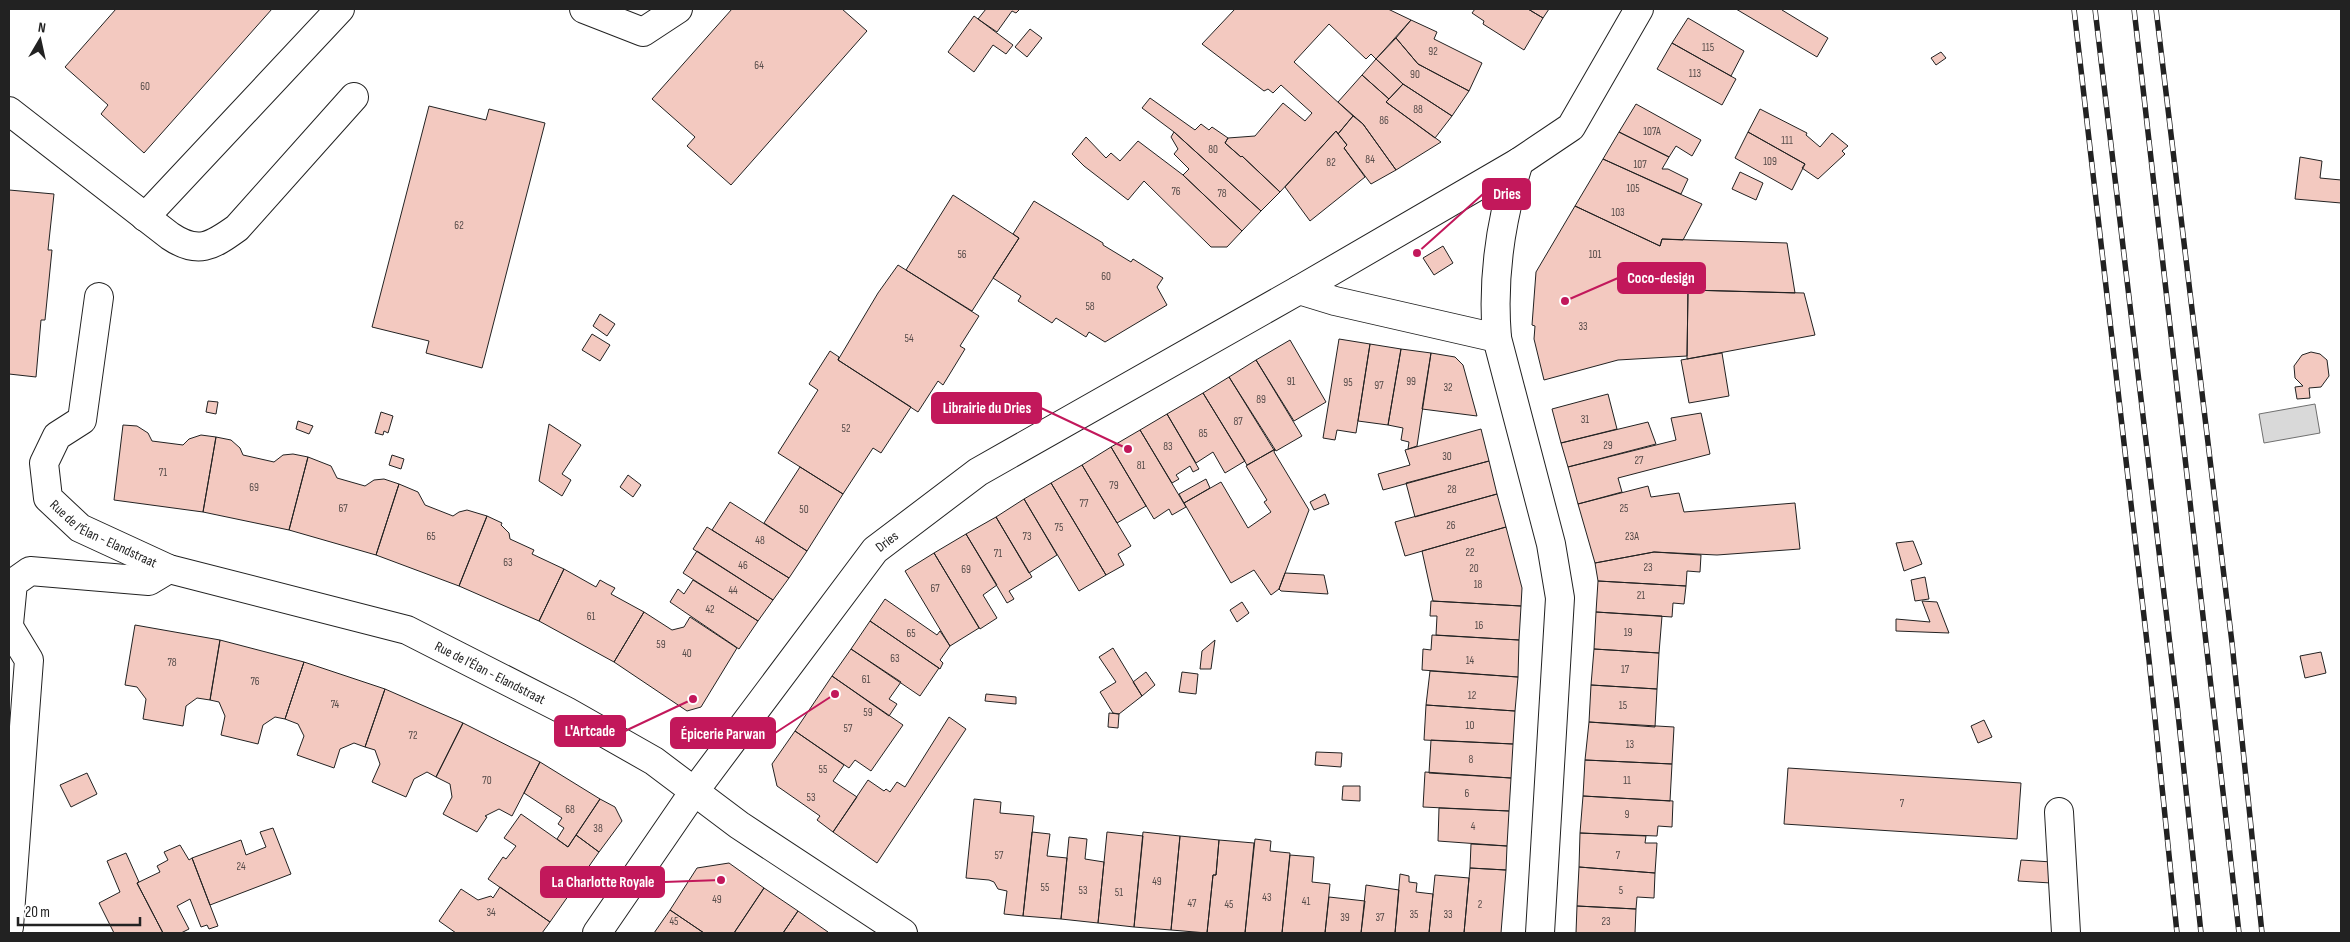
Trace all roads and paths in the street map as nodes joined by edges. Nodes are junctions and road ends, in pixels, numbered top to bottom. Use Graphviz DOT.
graph roads {
  1 [pos="340,9"];
  2 [pos="584,9"];
  3 [pos="678,9"];
  4 [pos="1639,9"];
  5 [pos="354,97"];
  6 [pos="9,111"];
  7 [pos="1518,162"];
  8 [pos="145,217"];
  9 [pos="1300,290"];
  10 [pos="99,297"];
  11 [pos="1497,338"];
  12 [pos="169,569"];
  13 [pos="9,625"];
  14 [pos="693,793"];
  15 [pos="2058,812"];
  16 [pos="9,927"];
  17 [pos="597,933"];
  18 [pos="903,933"];
  19 [pos="1540,933"];
  20 [pos="2066,933"];
  1 -- 8 [label="street"];
  2 -- 3 [label="street"];
  4 -- 7 [label="street, Dries"];
  5 -- 8 [label="street"];
  6 -- 8 [label="street"];
  7 -- 9 [label="street, Dries"];
  7 -- 11 [label="street"];
  9 -- 11 [label="street"];
  9 -- 14 [label="street, Dries"];
  10 -- 12 [label="street, Rue de l'Élan - Elandstraat"];
  11 -- 19 [label="street"];
  12 -- 13 [label="street, Rue de l'Élan - Elandstraat"];
  12 -- 14 [label="street, Rue de l'Élan - Elandstraat"];
  13 -- 16 [label="street, Rue de l'Élan - Elandstraat"];
  14 -- 17 [label="street, Dries"];
  14 -- 18 [label="street, Rue de l'Élan - Elandstraat"];
  15 -- 20 [label="street"];
}
